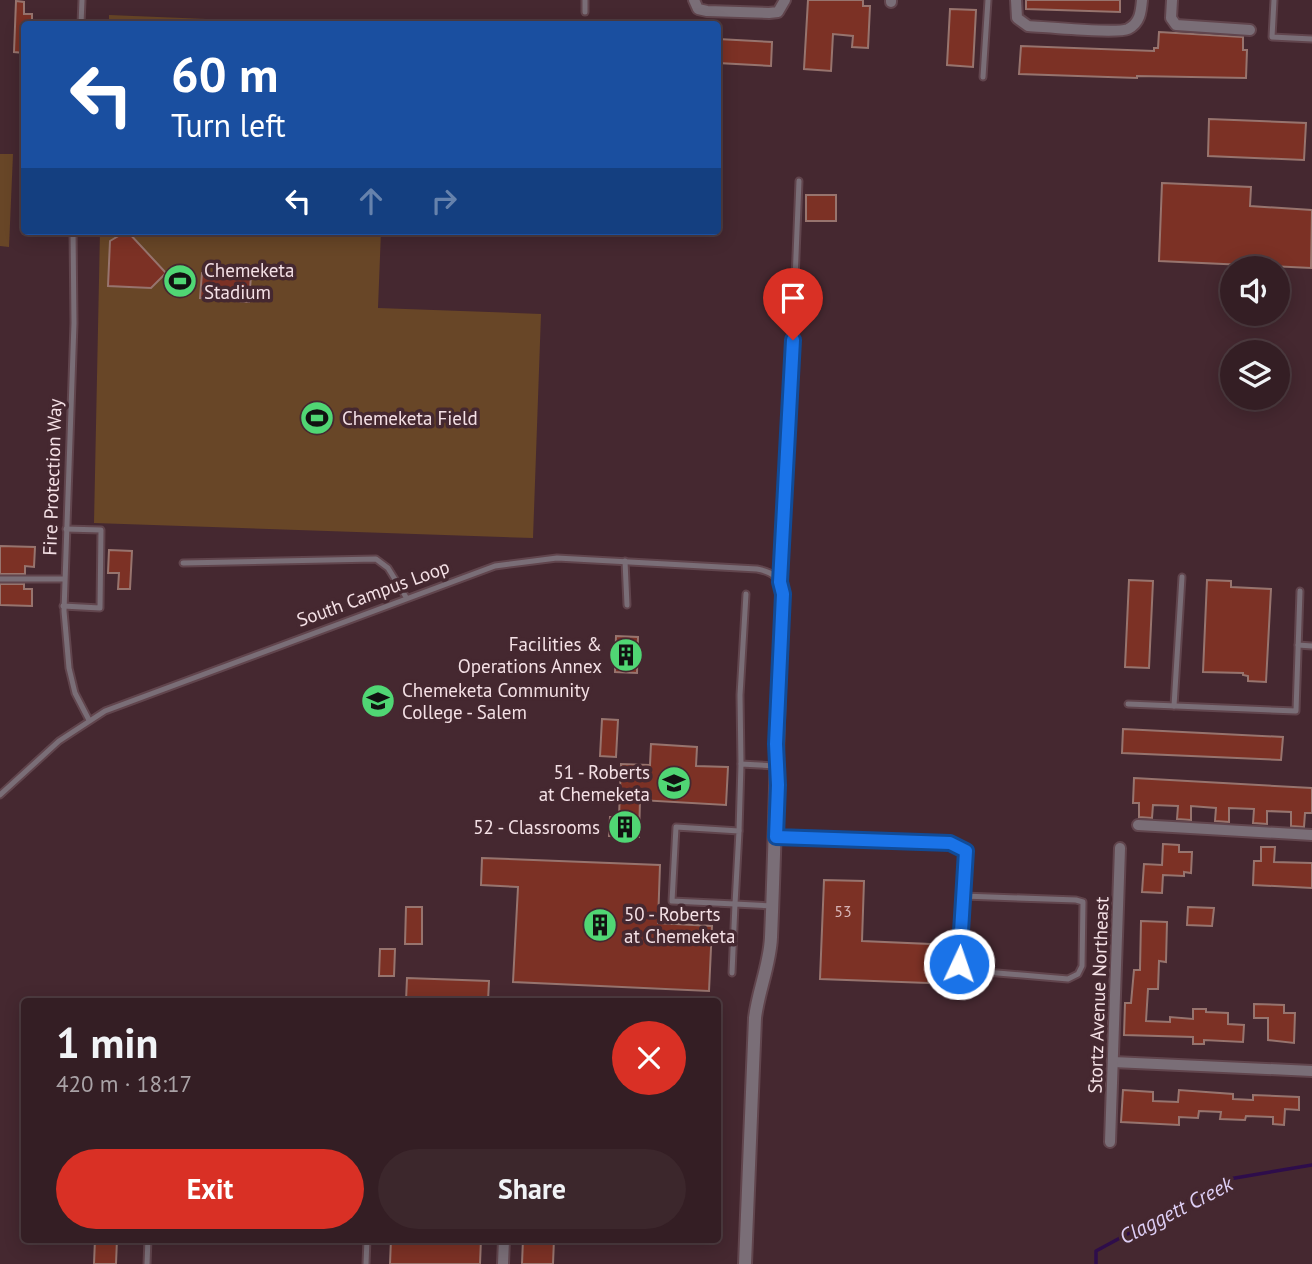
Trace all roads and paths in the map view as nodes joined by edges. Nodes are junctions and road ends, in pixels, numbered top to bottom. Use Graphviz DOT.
graph roads {
  1 [pos="82,0"];
  2 [pos="585,0"];
  3 [pos="694,0"];
  4 [pos="785,0"];
  5 [pos="988,0"];
  6 [pos="1016,0"];
  7 [pos="1142,0"];
  8 [pos="1172,0"];
  9 [pos="1274,0"];
  10 [pos="585,12"];
  11 [pos="82,21"];
  12 [pos="1250,30"];
  13 [pos="1312,39"];
  14 [pos="983,77"];
  15 [pos="799,181"];
  16 [pos="73,235"];
  17 [pos="66,529"];
  18 [pos="625,561"];
  19 [pos="183,563"];
  20 [pos="1182,577"];
  21 [pos="0,579"];
  22 [pos="64,579"];
  23 [pos="781,588"];
  24 [pos="1300,591"];
  25 [pos="746,594"];
  26 [pos="406,597"];
  27 [pos="627,605"];
  28 [pos="64,607"];
  29 [pos="1298,645"];
  30 [pos="1312,646"];
  31 [pos="1128,704"];
  32 [pos="1174,706"];
  33 [pos="89,720"];
  34 [pos="741,764"];
  35 [pos="776,766"];
  36 [pos="0,795"];
  37 [pos="1138,825"];
  38 [pos="739,831"];
  39 [pos="1312,835"];
  40 [pos="776,837"];
  41 [pos="1120,848"];
  42 [pos="963,896"];
  43 [pos="735,904"];
  44 [pos="772,906"];
  45 [pos="732,973"];
  46 [pos="1113,1062"];
  47 [pos="1312,1071"];
  48 [pos="1110,1142"];
  49 [pos="148,1243"];
  50 [pos="367,1243"];
  51 [pos="504,1243"];
  52 [pos="147,1264"];
  53 [pos="366,1264"];
  54 [pos="503,1264"];
  55 [pos="745,1264"];
  1 -- 11 [label="lane"];
  2 -- 10 [label="lane"];
  3 -- 4 [label="street"];
  5 -- 14 [label="lane"];
  6 -- 7 [label="street"];
  8 -- 12 [label="street"];
  9 -- 13 [label="lane"];
  15 -- 23 [label="lane"];
  16 -- 17 [label="lane, Fire Protection Way"];
  17 -- 22 [label="lane, Fire Protection Way"];
  17 -- 28 [label="lane"];
  18 -- 23 [label="lane, South Campus Loop"];
  18 -- 26 [label="lane, South Campus Loop"];
  18 -- 27 [label="lane"];
  19 -- 26 [label="lane"];
  20 -- 32 [label="lane"];
  21 -- 22 [label="lane"];
  22 -- 28 [label="lane, Fire Protection Way"];
  23 -- 35 [label="street"];
  24 -- 29 [label="lane"];
  25 -- 34 [label="lane"];
  26 -- 33 [label="lane, South Campus Loop"];
  28 -- 33 [label="lane, Fire Protection Way"];
  29 -- 30 [label="lane"];
  29 -- 32 [label="lane"];
  31 -- 32 [label="lane"];
  33 -- 36 [label="lane, South Campus Loop"];
  34 -- 35 [label="lane"];
  34 -- 38 [label="lane"];
  35 -- 40 [label="street"];
  37 -- 39 [label="street"];
  38 -- 43 [label="lane"];
  38 -- 43 [label="lane"];
  40 -- 42 [label="lane"];
  40 -- 44 [label="street"];
  41 -- 46 [label="street, Stortz Avenue Northeast"];
  42 -- 42 [label="lane"];
  43 -- 44 [label="lane"];
  43 -- 45 [label="lane"];
  44 -- 55 [label="street"];
  46 -- 47 [label="street"];
  46 -- 48 [label="street, Stortz Avenue Northeast"];
  49 -- 52 [label="lane"];
  50 -- 53 [label="lane"];
  51 -- 54 [label="street"];
}
